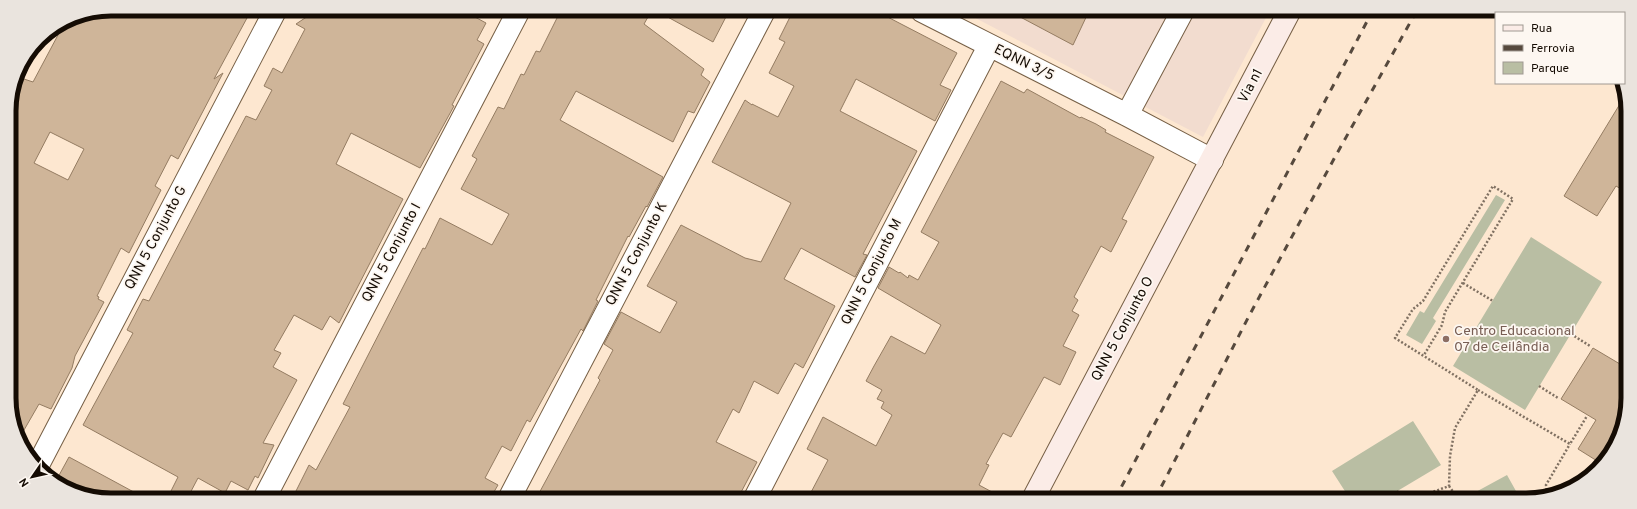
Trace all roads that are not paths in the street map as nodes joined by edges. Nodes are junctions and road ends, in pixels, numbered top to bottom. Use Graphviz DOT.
graph roads {
  1 [pos="272,16"];
  2 [pos="516,16"];
  3 [pos="761,16"];
  4 [pos="932,16"];
  5 [pos="1180,16"];
  6 [pos="1287,16"];
  7 [pos="989,46"];
  8 [pos="1128,115"];
  9 [pos="1212,160"];
  10 [pos="42,457"];
  11 [pos="267,493"];
  12 [pos="512,493"];
  13 [pos="758,493"];
  14 [pos="1036,493"];
  1 -- 10 [label="street, QNN 5 Conjunto G"];
  2 -- 11 [label="street, QNN 5 Conjunto I"];
  3 -- 12 [label="street, QNN 5 Conjunto K"];
  4 -- 7 [label="street, EQNN 3/5"];
  5 -- 8 [label="street"];
  6 -- 9 [label="street, Via n1"];
  7 -- 8 [label="street, EQNN 3/5"];
  7 -- 13 [label="street, QNN 5 Conjunto M"];
  8 -- 9 [label="street, EQNN 3/5"];
  9 -- 14 [label="street, QNN 5 Conjunto O"];
}
